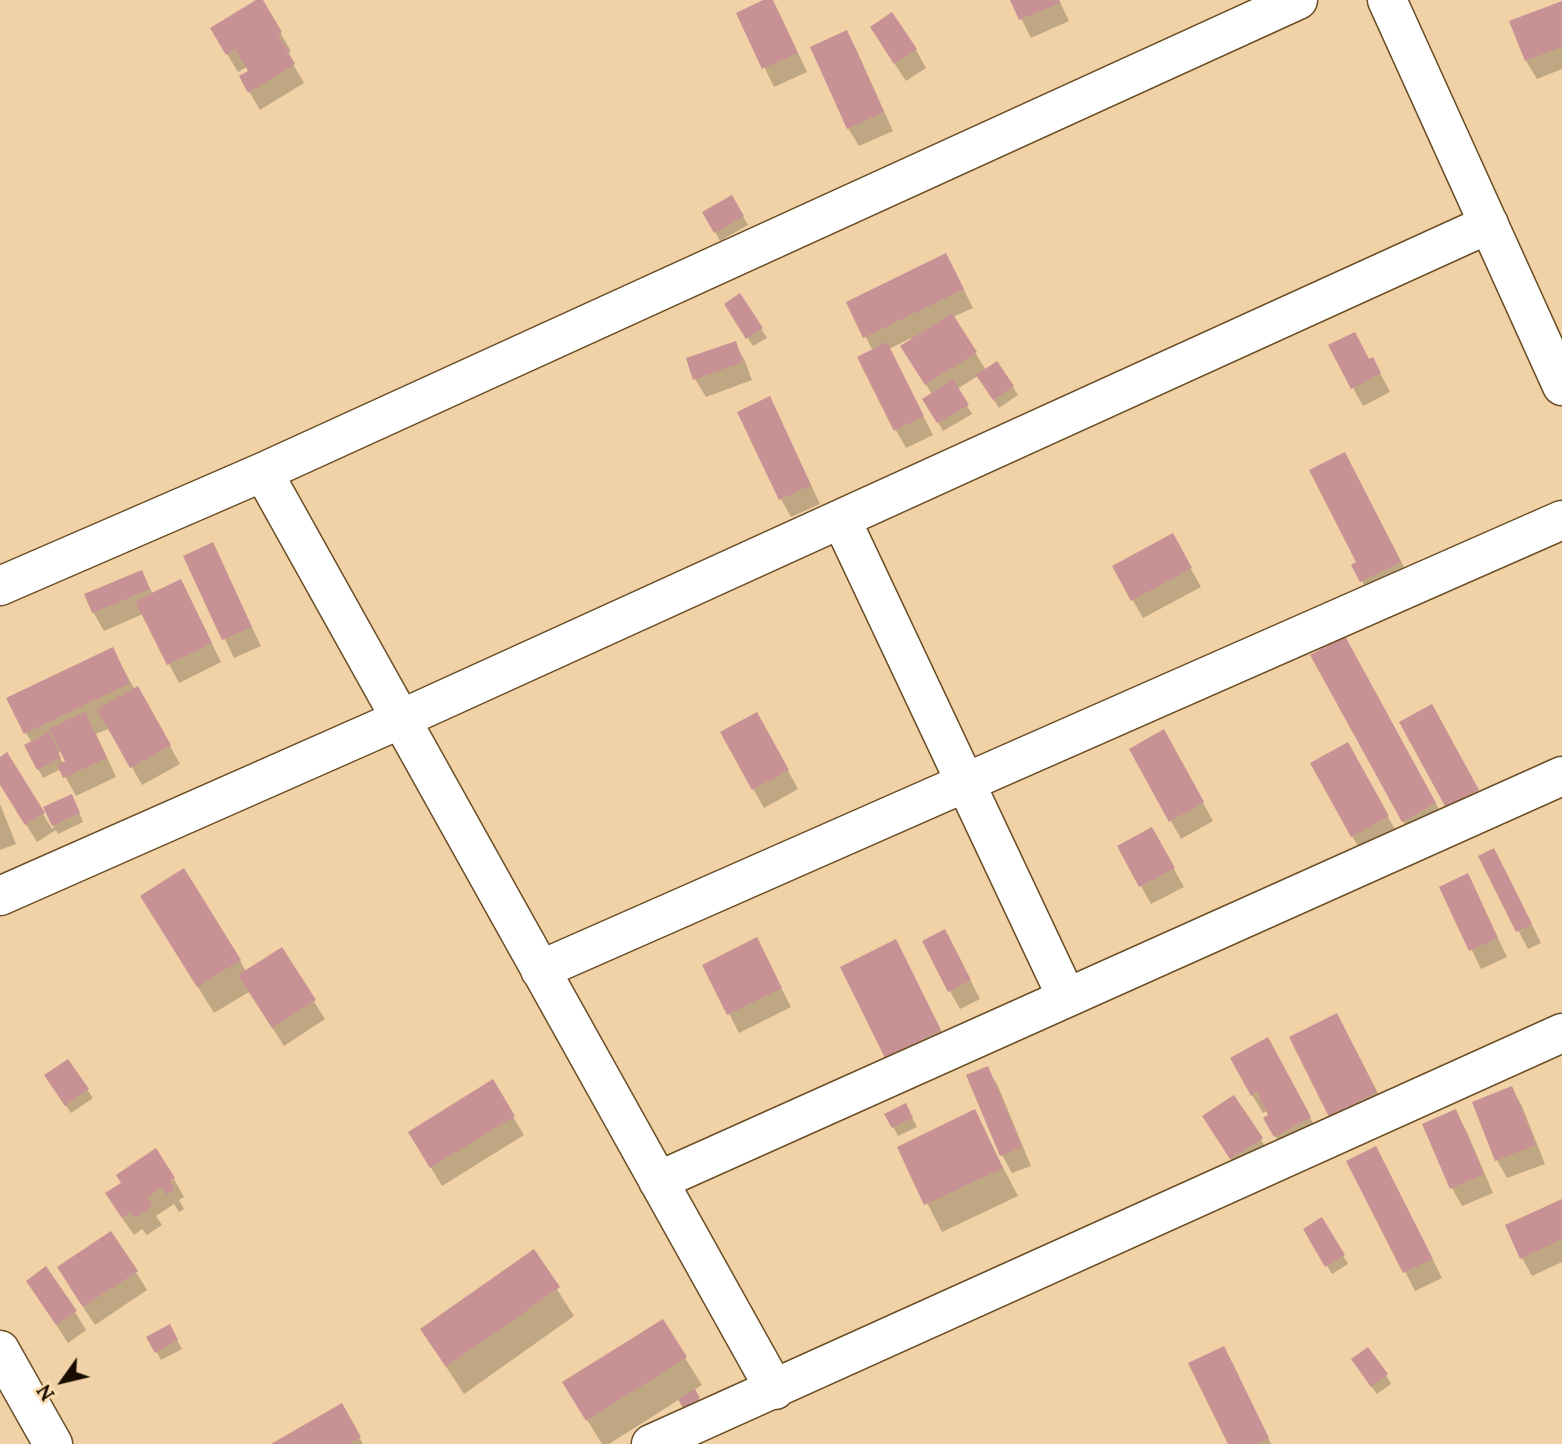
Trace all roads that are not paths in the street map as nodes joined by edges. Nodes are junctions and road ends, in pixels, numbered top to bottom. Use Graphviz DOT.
graph roads {
  1 [pos="1298,0"];
  2 [pos="1387,0"];
  3 [pos="1489,225"];
  4 [pos="1562,386"];
  5 [pos="263,472"];
  6 [pos="841,519"];
  7 [pos="1562,520"];
  8 [pos="0,586"];
  9 [pos="401,719"];
  10 [pos="1562,776"];
  11 [pos="966,783"];
  12 [pos="0,896"];
  13 [pos="540,970"];
  14 [pos="1066,996"];
  15 [pos="1562,1033"];
  16 [pos="659,1181"];
  17 [pos="0,1350"];
  18 [pos="775,1390"];
  19 [pos="53,1444"];
  20 [pos="651,1444"];
  1 -- 5 [label="street"];
  2 -- 3 [label="street"];
  3 -- 4 [label="street"];
  3 -- 6 [label="street"];
  5 -- 8 [label="street"];
  5 -- 9 [label="street"];
  6 -- 9 [label="street"];
  6 -- 11 [label="street"];
  7 -- 11 [label="street"];
  9 -- 12 [label="street"];
  9 -- 13 [label="street"];
  10 -- 14 [label="street"];
  11 -- 13 [label="street"];
  11 -- 14 [label="street"];
  13 -- 16 [label="street"];
  14 -- 16 [label="street"];
  15 -- 18 [label="street"];
  16 -- 18 [label="street"];
  17 -- 19 [label="street"];
  18 -- 20 [label="street"];
}
